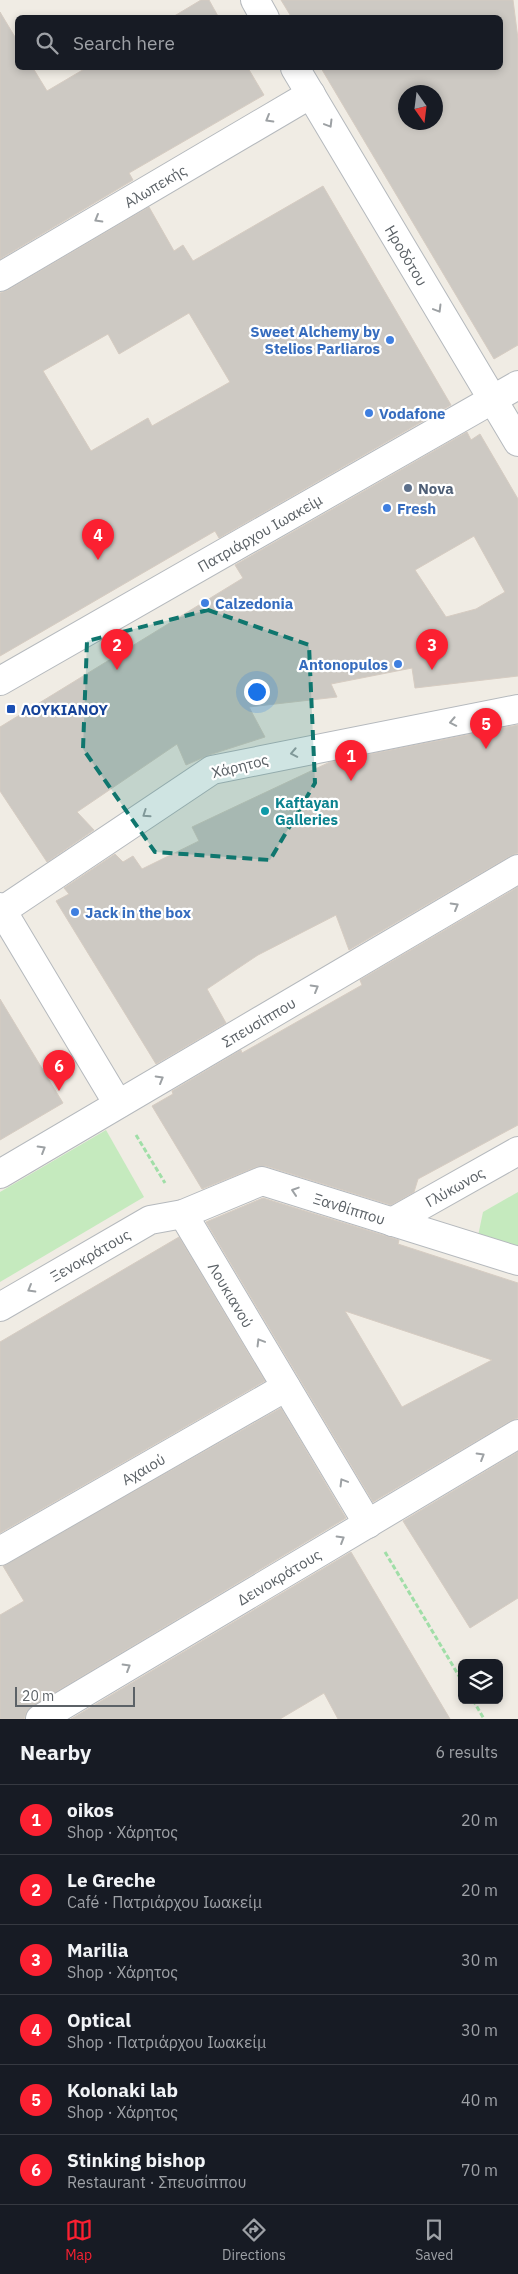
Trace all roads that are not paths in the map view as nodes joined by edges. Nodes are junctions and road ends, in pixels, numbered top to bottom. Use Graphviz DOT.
graph roads {
  1 [pos="255,0"];
  2 [pos="263,15"];
  3 [pos="296,70"];
  4 [pos="311,94"];
  5 [pos="0,277"];
  6 [pos="518,385"];
  7 [pos="492,400"];
  8 [pos="518,442"];
  9 [pos="0,682"];
  10 [pos="518,709"];
  11 [pos="518,869"];
  12 [pos="1,910"];
  13 [pos="118,1104"];
  14 [pos="518,1151"];
  15 [pos="0,1174"];
  16 [pos="183,1214"];
  17 [pos="392,1222"];
  18 [pos="517,1259"];
  19 [pos="0,1307"];
  20 [pos="286,1387"];
  21 [pos="518,1434"];
  22 [pos="368,1524"];
  23 [pos="0,1551"];
  24 [pos="40,1719"];
  1 -- 2 [label="street"];
  3 -- 4 [label="street, Ηροδότου"];
  4 -- 5 [label="street, Αλωπεκής, one-way"];
  4 -- 7 [label="street, Ηροδότου, one-way"];
  6 -- 7 [label="street, Πατριάρχου Ιωακείμ"];
  7 -- 8 [label="street, Ηροδότου"];
  7 -- 9 [label="street, Πατριάρχου Ιωακείμ"];
  10 -- 12 [label="street, Χάρητος, one-way"];
  13 -- 11 [label="street, Σπευσίππου, one-way"];
  12 -- 13 [label="street"];
  15 -- 13 [label="street, Σπευσίππου, one-way"];
  14 -- 17 [label="street, Γλύκωνος"];
  17 -- 16 [label="street, Ξανθίππου, one-way"];
  16 -- 19 [label="street, Ξενοκράτους, one-way"];
  20 -- 16 [label="street, Λουκιανού, one-way"];
  17 -- 18 [label="street, Ξανθίππου"];
  22 -- 20 [label="street, Λουκιανού, one-way"];
  20 -- 23 [label="street, Αχαιού"];
  22 -- 21 [label="street, Δεινοκράτους, one-way"];
  24 -- 22 [label="street, Δεινοκράτους, one-way"];
}
